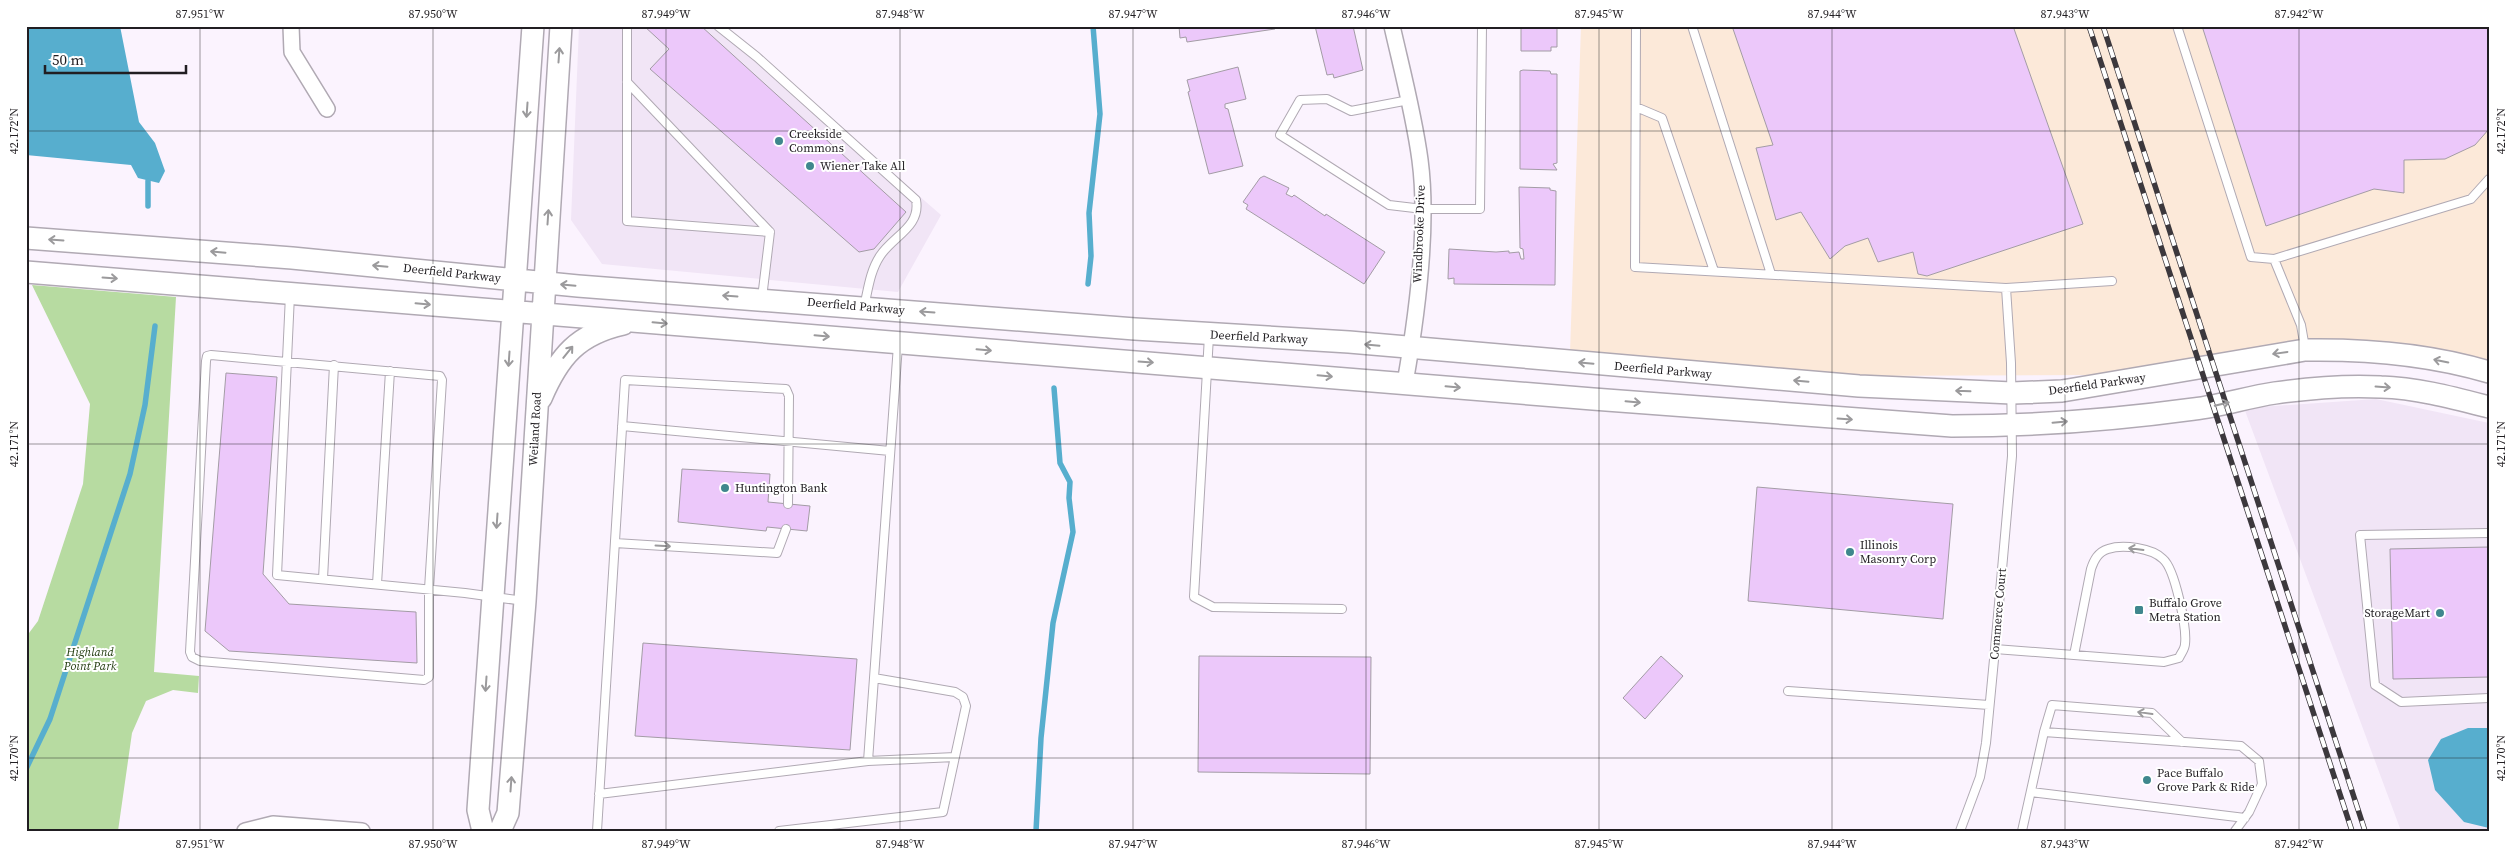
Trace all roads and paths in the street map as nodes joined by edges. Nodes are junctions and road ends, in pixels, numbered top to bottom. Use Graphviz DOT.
graph roads {
  1 [pos="291,26"];
  2 [pos="533,26"];
  3 [pos="561,26"];
  4 [pos="626,26"];
  5 [pos="718,26"];
  6 [pos="1392,26"];
  7 [pos="1482,26"];
  8 [pos="1636,26"];
  9 [pos="1692,26"];
  10 [pos="2177,26"];
  11 [pos="626,82"];
  12 [pos="1409,100"];
  13 [pos="1636,107"];
  14 [pos="327,110"];
  15 [pos="2489,180"];
  16 [pos="1423,208"];
  17 [pos="770,232"];
  18 [pos="26,238"];
  19 [pos="2274,259"];
  20 [pos="1714,271"];
  21 [pos="26,272"];
  22 [pos="1771,274"];
  23 [pos="516,280"];
  24 [pos="2112,281"];
  25 [pos="544,283"];
  26 [pos="2006,288"];
  27 [pos="290,292"];
  28 [pos="762,298"];
  29 [pos="864,307"];
  30 [pos="513,311"];
  31 [pos="542,313"];
  32 [pos="636,321"];
  33 [pos="1210,334"];
  34 [pos="898,343"];
  35 [pos="1411,348"];
  36 [pos="2305,350"];
  37 [pos="286,360"];
  38 [pos="334,365"];
  39 [pos="1206,367"];
  40 [pos="390,371"];
  41 [pos="2489,372"];
  42 [pos="1405,383"];
  43 [pos="2012,393"];
  44 [pos="2489,407"];
  45 [pos="536,410"];
  46 [pos="622,426"];
  47 [pos="2012,426"];
  48 [pos="788,442"];
  49 [pos="890,451"];
  50 [pos="788,504"];
  51 [pos="786,529"];
  52 [pos="2489,533"];
  53 [pos="615,543"];
  54 [pos="323,579"];
  55 [pos="378,584"];
  56 [pos="429,589"];
  57 [pos="492,598"];
  58 [pos="525,601"];
  59 [pos="1342,610"];
  60 [pos="1995,649"];
  61 [pos="2074,655"];
  62 [pos="874,678"];
  63 [pos="1788,691"];
  64 [pos="2489,698"];
  65 [pos="1989,705"];
  66 [pos="2044,732"];
  67 [pos="2182,742"];
  68 [pos="955,757"];
  69 [pos="868,762"];
  70 [pos="2031,792"];
  71 [pos="599,794"];
  72 [pos="2245,818"];
  73 [pos="244,831"];
  74 [pos="362,831"];
  75 [pos="482,831"];
  76 [pos="500,831"];
  77 [pos="597,831"];
  78 [pos="779,831"];
  79 [pos="1960,831"];
  80 [pos="2022,831"];
  81 [pos="2235,831"];
  1 -- 14 [label="street"];
  2 -- 23 [label="main road, one-way"];
  25 -- 3 [label="main road, Weiland Road, one-way"];
  4 -- 11 [label="lane"];
  5 -- 29 [label="lane"];
  6 -- 12 [label="street, Windbrooke Drive"];
  7 -- 16 [label="lane"];
  8 -- 13 [label="lane"];
  9 -- 22 [label="lane"];
  10 -- 19 [label="lane"];
  11 -- 17 [label="lane"];
  11 -- 17 [label="lane"];
  12 -- 16 [label="street, Windbrooke Drive"];
  12 -- 16 [label="lane"];
  13 -- 20 [label="lane"];
  13 -- 20 [label="lane"];
  15 -- 19 [label="lane"];
  16 -- 35 [label="street, Windbrooke Drive"];
  17 -- 28 [label="lane"];
  23 -- 18 [label="main road, Deerfield Parkway, one-way"];
  19 -- 36 [label="lane"];
  20 -- 22 [label="lane"];
  21 -- 27 [label="main road, one-way"];
  22 -- 26 [label="lane"];
  23 -- 25 [label="main road, Deerfield Parkway"];
  23 -- 30 [label="main road"];
  24 -- 26 [label="lane"];
  28 -- 25 [label="main road, Deerfield Parkway, one-way"];
  25 -- 31 [label="main road, Weiland Road"];
  26 -- 43 [label="lane, Commerce Court"];
  27 -- 30 [label="main road, one-way"];
  27 -- 37 [label="lane"];
  28 -- 29 [label="main road, Deerfield Parkway"];
  33 -- 29 [label="main road, Deerfield Parkway, one-way"];
  30 -- 31 [label="main road"];
  30 -- 57 [label="main road, one-way"];
  31 -- 32 [label="main road"];
  31 -- 45 [label="main road, Weiland Road"];
  32 -- 34 [label="main road, one-way"];
  45 -- 32 [label="main road, one-way"];
  35 -- 33 [label="main road, Deerfield Parkway, one-way"];
  33 -- 39 [label="lane"];
  34 -- 39 [label="main road, one-way"];
  34 -- 49 [label="lane"];
  35 -- 42 [label="street, Windbrooke Drive"];
  43 -- 35 [label="main road, Deerfield Parkway, one-way"];
  41 -- 36 [label="main road, Deerfield Parkway, one-way"];
  36 -- 43 [label="main road, Deerfield Parkway, one-way"];
  37 -- 38 [label="lane"];
  37 -- 54 [label="lane"];
  37 -- 56 [label="lane"];
  38 -- 40 [label="lane"];
  38 -- 54 [label="lane"];
  39 -- 42 [label="main road, one-way"];
  39 -- 59 [label="lane"];
  40 -- 55 [label="lane"];
  40 -- 56 [label="lane"];
  42 -- 47 [label="main road, one-way"];
  43 -- 47 [label="lane, Commerce Court"];
  47 -- 44 [label="main road, one-way"];
  45 -- 58 [label="main road, Weiland Road"];
  46 -- 48 [label="lane"];
  46 -- 48 [label="lane"];
  46 -- 53 [label="lane"];
  47 -- 60 [label="lane, Commerce Court"];
  48 -- 49 [label="lane"];
  48 -- 50 [label="lane"];
  49 -- 62 [label="lane"];
  53 -- 51 [label="lane, one-way"];
  52 -- 64 [label="lane"];
  53 -- 71 [label="lane"];
  54 -- 55 [label="lane"];
  55 -- 56 [label="lane"];
  56 -- 57 [label="lane"];
  57 -- 58 [label="lane"];
  57 -- 75 [label="main road, one-way"];
  76 -- 58 [label="main road, Weiland Road, one-way"];
  60 -- 61 [label="lane"];
  60 -- 65 [label="lane, Commerce Court"];
  61 -- 61 [label="lane, one-way"];
  62 -- 68 [label="lane"];
  62 -- 69 [label="lane"];
  63 -- 65 [label="lane"];
  65 -- 79 [label="lane, Commerce Court"];
  66 -- 67 [label="lane"];
  67 -- 66 [label="lane, one-way"];
  66 -- 70 [label="lane"];
  67 -- 72 [label="lane"];
  68 -- 69 [label="lane"];
  68 -- 78 [label="lane"];
  69 -- 71 [label="lane"];
  70 -- 72 [label="lane"];
  70 -- 80 [label="lane"];
  71 -- 77 [label="lane"];
  72 -- 81 [label="lane"];
  73 -- 74 [label="street"];
}
